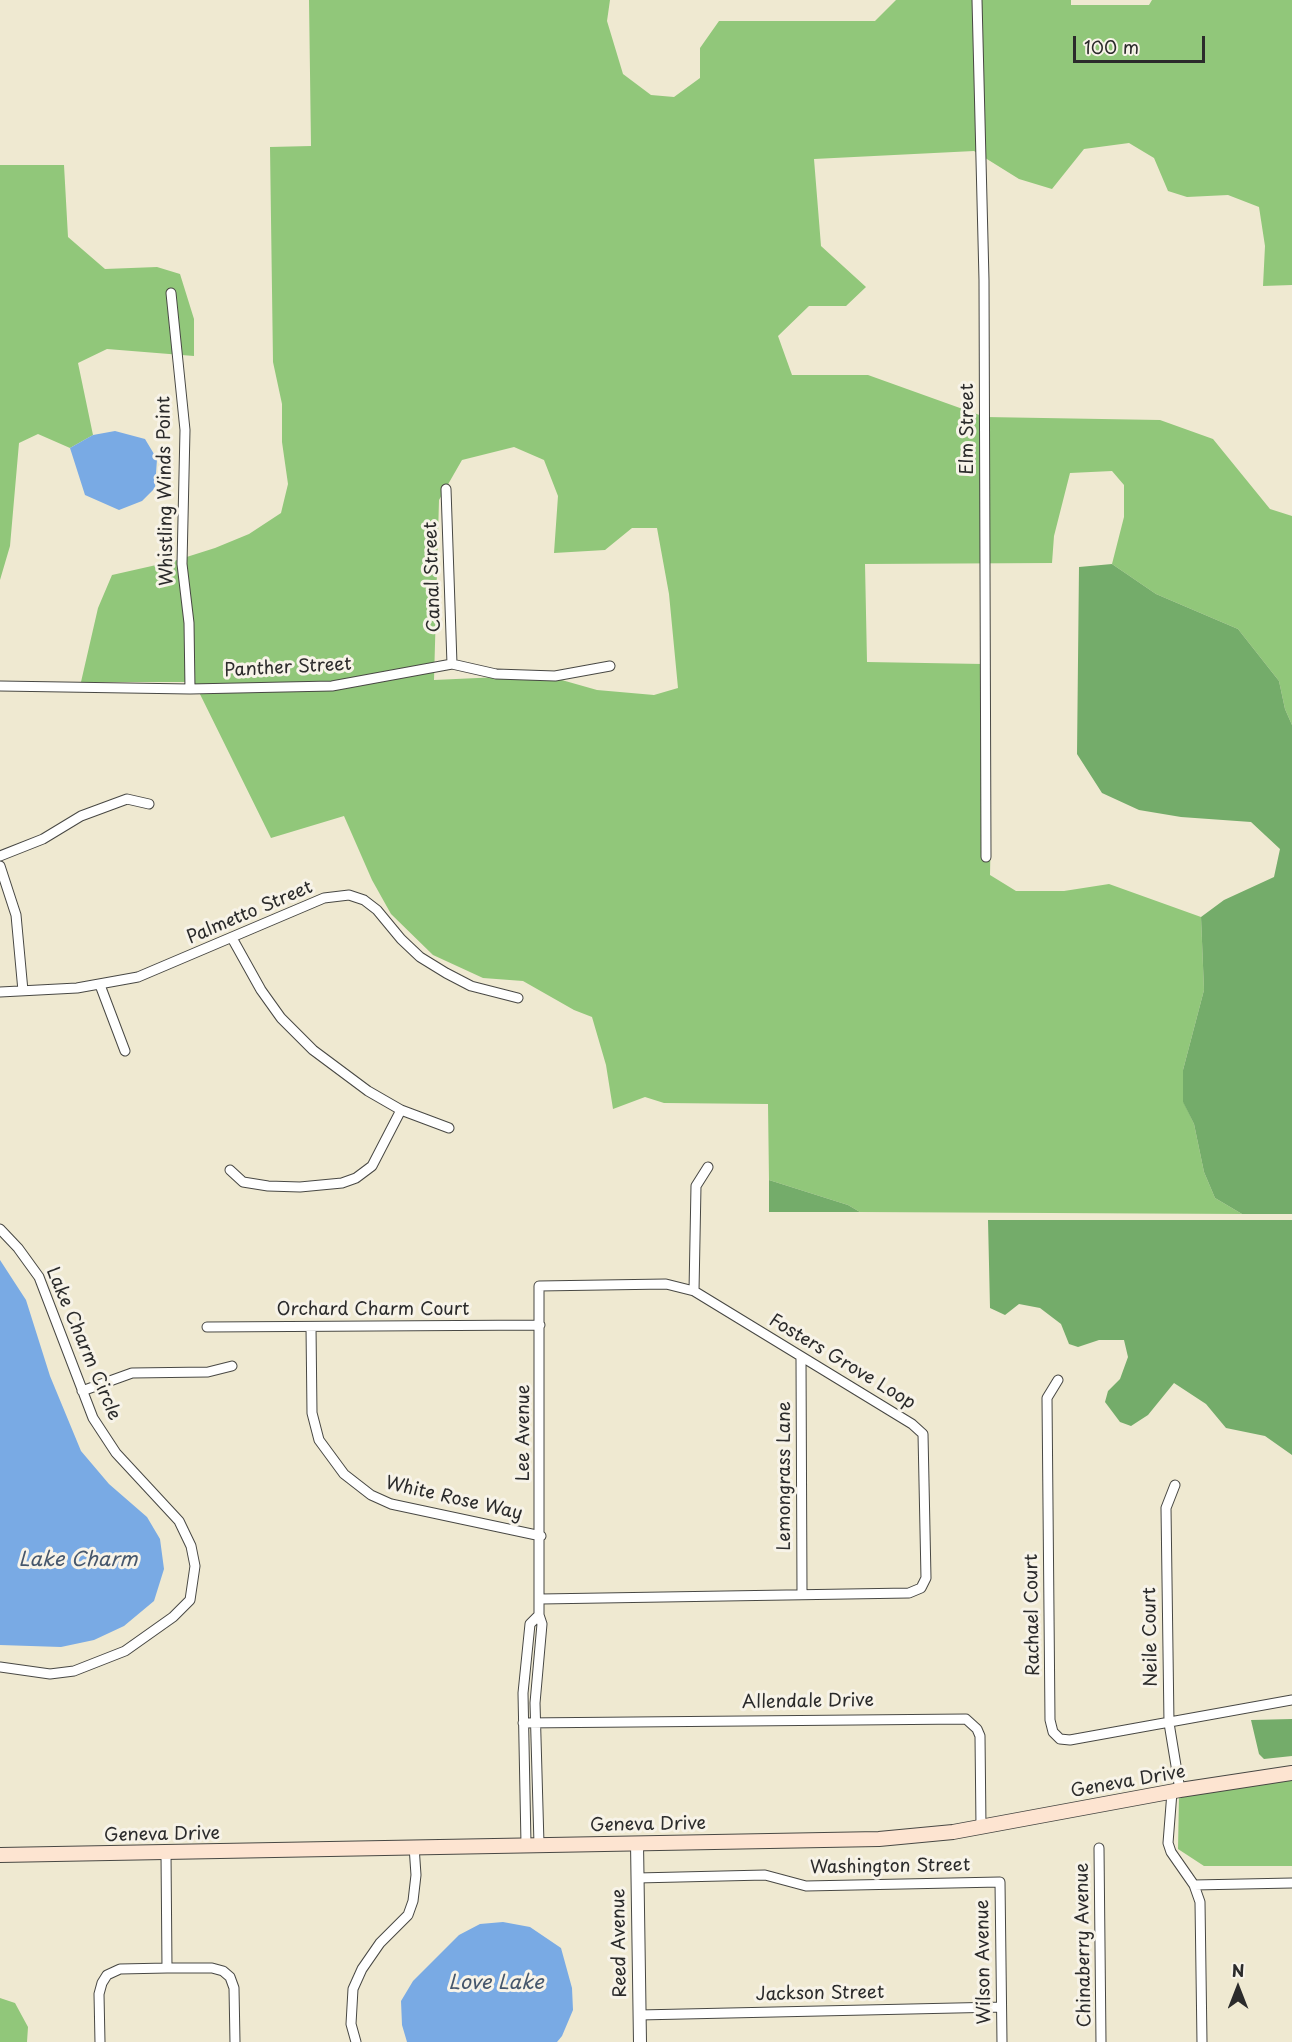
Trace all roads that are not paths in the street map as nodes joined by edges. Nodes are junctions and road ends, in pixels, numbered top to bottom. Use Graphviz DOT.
graph roads {
  1 [pos="977,0"];
  2 [pos="171,293"];
  3 [pos="446,489"];
  4 [pos="452,664"];
  5 [pos="610,666"];
  6 [pos="0,686"];
  7 [pos="190,689"];
  8 [pos="149,804"];
  9 [pos="0,856"];
  10 [pos="986,857"];
  11 [pos="0,866"];
  12 [pos="232,938"];
  13 [pos="100,985"];
  14 [pos="23,991"];
  15 [pos="0,992"];
  16 [pos="518,998"];
  17 [pos="125,1051"];
  18 [pos="401,1110"];
  19 [pos="449,1128"];
  20 [pos="708,1167"];
  21 [pos="230,1170"];
  22 [pos="0,1229"];
  23 [pos="539,1286"];
  24 [pos="694,1291"];
  25 [pos="540,1325"];
  26 [pos="207,1327"];
  27 [pos="311,1327"];
  28 [pos="801,1359"];
  29 [pos="232,1366"];
  30 [pos="1058,1380"];
  31 [pos="82,1392"];
  32 [pos="1175,1485"];
  33 [pos="541,1536"];
  34 [pos="802,1593"];
  35 [pos="541,1599"];
  36 [pos="539,1615"];
  37 [pos="0,1667"];
  38 [pos="1292,1700"];
  39 [pos="536,1722"];
  40 [pos="524,1723"];
  41 [pos="1169,1723"];
  42 [pos="1292,1773"];
  43 [pos="1176,1791"];
  44 [pos="981,1827"];
  45 [pos="637,1843"];
  46 [pos="532,1844"];
  47 [pos="414,1846"];
  48 [pos="1099,1848"];
  49 [pos="166,1854"];
  50 [pos="0,1855"];
  51 [pos="638,1878"];
  52 [pos="1000,1882"];
  53 [pos="1292,1883"];
  54 [pos="1194,1886"];
  55 [pos="167,1968"];
  56 [pos="1001,2007"];
  57 [pos="639,2015"];
  58 [pos="100,2042"];
  59 [pos="235,2042"];
  60 [pos="356,2042"];
  61 [pos="640,2042"];
  62 [pos="1002,2042"];
  63 [pos="1101,2042"];
  64 [pos="1202,2042"];
  1 -- 10 [label="street, Elm Street"];
  2 -- 7 [label="street, Whistling Winds Point"];
  3 -- 4 [label="street, Canal Street"];
  4 -- 5 [label="street, Panther Street"];
  4 -- 7 [label="street, Panther Street"];
  6 -- 7 [label="street, Panther Street"];
  8 -- 9 [label="street"];
  11 -- 14 [label="street"];
  12 -- 13 [label="street, Palmetto Street"];
  12 -- 16 [label="street, Palmetto Street"];
  12 -- 18 [label="street"];
  13 -- 14 [label="street, Palmetto Street"];
  13 -- 17 [label="street"];
  14 -- 15 [label="street, Palmetto Street"];
  18 -- 19 [label="street"];
  18 -- 21 [label="street"];
  20 -- 24 [label="street"];
  22 -- 31 [label="street, Lake Charm Circle"];
  23 -- 24 [label="street, Fosters Grove Loop"];
  23 -- 25 [label="street, Lee Avenue"];
  24 -- 28 [label="street, Fosters Grove Loop"];
  25 -- 27 [label="street, Orchard Charm Court"];
  25 -- 33 [label="street, Lee Avenue"];
  26 -- 27 [label="street, Orchard Charm Court"];
  27 -- 33 [label="street, White Rose Way"];
  28 -- 34 [label="street, Lemongrass Lane"];
  28 -- 34 [label="street, Fosters Grove Loop"];
  29 -- 31 [label="street"];
  30 -- 41 [label="street, Rachael Court"];
  31 -- 37 [label="street, Lake Charm Circle"];
  32 -- 41 [label="street, Neile Court"];
  33 -- 35 [label="street, Lee Avenue"];
  34 -- 35 [label="street, Fosters Grove Loop"];
  35 -- 36 [label="street, Lee Avenue"];
  36 -- 39 [label="street, Lee Avenue"];
  36 -- 40 [label="street, Lee Avenue"];
  38 -- 41 [label="street"];
  39 -- 40 [label="street"];
  39 -- 44 [label="street, Allendale Drive"];
  39 -- 46 [label="street, Lee Avenue"];
  40 -- 46 [label="street, Lee Avenue"];
  41 -- 43 [label="street, Neile Court"];
  42 -- 43 [label="main road, Geneva Drive"];
  43 -- 44 [label="main road, Geneva Drive"];
  43 -- 54 [label="street, Neile Court"];
  44 -- 45 [label="main road, Geneva Drive"];
  45 -- 46 [label="main road, Geneva Drive"];
  45 -- 51 [label="street, Reed Avenue"];
  46 -- 47 [label="main road, Geneva Drive"];
  47 -- 49 [label="main road, Geneva Drive"];
  47 -- 60 [label="street"];
  48 -- 63 [label="street, Chinaberry Avenue"];
  49 -- 50 [label="main road, Geneva Drive"];
  49 -- 55 [label="street"];
  51 -- 52 [label="street, Washington Street"];
  51 -- 57 [label="street, Reed Avenue"];
  52 -- 56 [label="street, Wilson Avenue"];
  53 -- 54 [label="street"];
  54 -- 64 [label="street"];
  55 -- 58 [label="street"];
  55 -- 59 [label="street"];
  56 -- 57 [label="street, Jackson Street"];
  56 -- 62 [label="street, Wilson Avenue"];
  57 -- 61 [label="street, Reed Avenue"];
}
